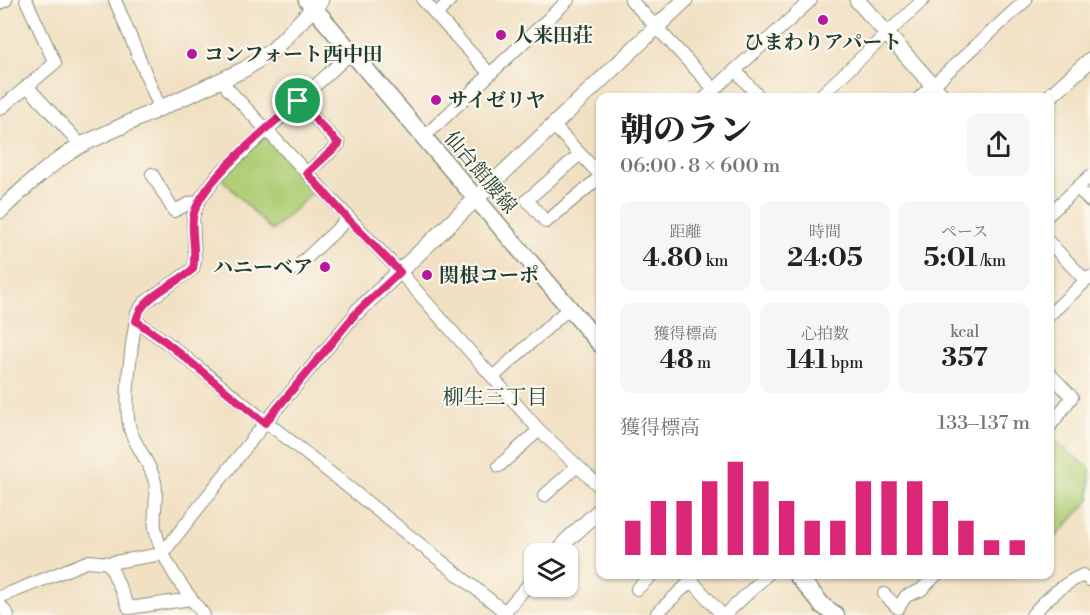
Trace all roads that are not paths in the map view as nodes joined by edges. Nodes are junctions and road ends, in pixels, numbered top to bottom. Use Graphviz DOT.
graph roads {
  1 [pos="6,0"];
  2 [pos="27,0"];
  3 [pos="116,0"];
  4 [pos="423,0"];
  5 [pos="450,0"];
  6 [pos="567,0"];
  7 [pos="631,0"];
  8 [pos="685,0"];
  9 [pos="810,0"];
  10 [pos="857,0"];
  11 [pos="923,0"];
  12 [pos="1026,0"];
  13 [pos="0,3"];
  14 [pos="314,3"];
  15 [pos="436,15"];
  16 [pos="657,27"];
  17 [pos="887,34"];
  18 [pos="352,52"];
  19 [pos="1088,65"];
  20 [pos="735,70"];
  21 [pos="490,74"];
  22 [pos="223,81"];
  23 [pos="933,85"];
  24 [pos="27,86"];
  25 [pos="710,93"];
  26 [pos="756,93"];
  27 [pos="823,93"];
  28 [pos="924,93"];
  29 [pos="940,93"];
  30 [pos="1054,93"];
  31 [pos="298,101"];
  32 [pos="160,108"];
  33 [pos="0,109"];
  34 [pos="553,125"];
  35 [pos="266,130"];
  36 [pos="424,137"];
  37 [pos="81,145"];
  38 [pos="580,154"];
  39 [pos="596,172"];
  40 [pos="307,173"];
  41 [pos="152,174"];
  42 [pos="1090,176"];
  43 [pos="596,179"];
  44 [pos="1078,188"];
  45 [pos="476,199"];
  46 [pos="1090,201"];
  47 [pos="198,202"];
  48 [pos="1054,210"];
  49 [pos="0,211"];
  50 [pos="348,219"];
  51 [pos="1054,247"];
  52 [pos="295,268"];
  53 [pos="400,272"];
  54 [pos="1088,279"];
  55 [pos="569,308"];
  56 [pos="1054,310"];
  57 [pos="357,312"];
  58 [pos="136,321"];
  59 [pos="596,339"];
  60 [pos="493,377"];
  61 [pos="1054,378"];
  62 [pos="1054,421"];
  63 [pos="265,423"];
  64 [pos="539,430"];
  65 [pos="499,466"];
  66 [pos="577,466"];
  67 [pos="596,483"];
  68 [pos="544,496"];
  69 [pos="596,514"];
  70 [pos="565,543"];
  71 [pos="162,554"];
  72 [pos="109,563"];
  73 [pos="648,579"];
  74 [pos="687,579"];
  75 [pos="689,579"];
  76 [pos="763,579"];
  77 [pos="799,579"];
  78 [pos="932,579"];
  79 [pos="1090,580"];
  80 [pos="637,589"];
  81 [pos="524,590"];
  82 [pos="884,594"];
  83 [pos="0,597"];
  84 [pos="191,599"];
  85 [pos="0,605"];
  86 [pos="828,612"];
  87 [pos="657,613"];
  88 [pos="503,614"];
  89 [pos="8,615"];
  90 [pos="204,615"];
  91 [pos="724,615"];
  92 [pos="1032,615"];
  1 -- 13 [label="street"];
  2 -- 24 [label="street"];
  3 -- 32 [label="street"];
  4 -- 15 [label="street"];
  5 -- 15 [label="street"];
  6 -- 21 [label="street"];
  7 -- 16 [label="street"];
  8 -- 16 [label="street"];
  9 -- 20 [label="street"];
  10 -- 17 [label="street"];
  11 -- 17 [label="street"];
  12 -- 23 [label="street"];
  14 -- 18 [label="main road, 仙台館腰線"];
  14 -- 22 [label="street"];
  15 -- 21 [label="street"];
  16 -- 25 [label="street"];
  16 -- 34 [label="street"];
  17 -- 23 [label="street"];
  17 -- 27 [label="street"];
  18 -- 31 [label="street"];
  18 -- 36 [label="main road, 仙台館腰線"];
  19 -- 30 [label="street"];
  20 -- 25 [label="street"];
  20 -- 26 [label="street"];
  21 -- 36 [label="street"];
  22 -- 32 [label="street"];
  22 -- 35 [label="street"];
  23 -- 28 [label="street"];
  23 -- 29 [label="street"];
  24 -- 33 [label="street"];
  24 -- 37 [label="street"];
  31 -- 35 [label="street"];
  31 -- 40 [label="street"];
  32 -- 37 [label="street"];
  34 -- 38 [label="street"];
  34 -- 45 [label="street"];
  35 -- 40 [label="street"];
  35 -- 47 [label="street"];
  36 -- 45 [label="main road, 仙台館腰線"];
  37 -- 49 [label="street"];
  38 -- 39 [label="street"];
  38 -- 43 [label="street"];
  40 -- 50 [label="street"];
  41 -- 47 [label="street"];
  42 -- 44 [label="street"];
  44 -- 46 [label="street"];
  44 -- 48 [label="street"];
  45 -- 53 [label="street"];
  45 -- 55 [label="main road, 仙台館腰線"];
  47 -- 58 [label="street"];
  50 -- 52 [label="street"];
  50 -- 53 [label="street"];
  51 -- 54 [label="street"];
  53 -- 57 [label="street"];
  53 -- 60 [label="street"];
  54 -- 56 [label="street"];
  55 -- 59 [label="main road, 仙台館腰線"];
  55 -- 60 [label="street"];
  57 -- 63 [label="street"];
  58 -- 63 [label="street"];
  58 -- 71 [label="street"];
  60 -- 64 [label="street"];
  61 -- 62 [label="street"];
  63 -- 71 [label="street"];
  63 -- 88 [label="street"];
  64 -- 65 [label="street"];
  64 -- 66 [label="street"];
  66 -- 67 [label="street"];
  66 -- 68 [label="street"];
  69 -- 70 [label="street"];
  71 -- 72 [label="street"];
  71 -- 84 [label="street"];
  72 -- 83 [label="street"];
  72 -- 84 [label="street"];
  73 -- 80 [label="street"];
  74 -- 87 [label="street"];
  75 -- 91 [label="street"];
  76 -- 91 [label="street"];
  77 -- 86 [label="main road"];
  78 -- 82 [label="street"];
  79 -- 92 [label="street"];
  81 -- 88 [label="street"];
  84 -- 90 [label="street"];
  85 -- 89 [label="street"];
}
